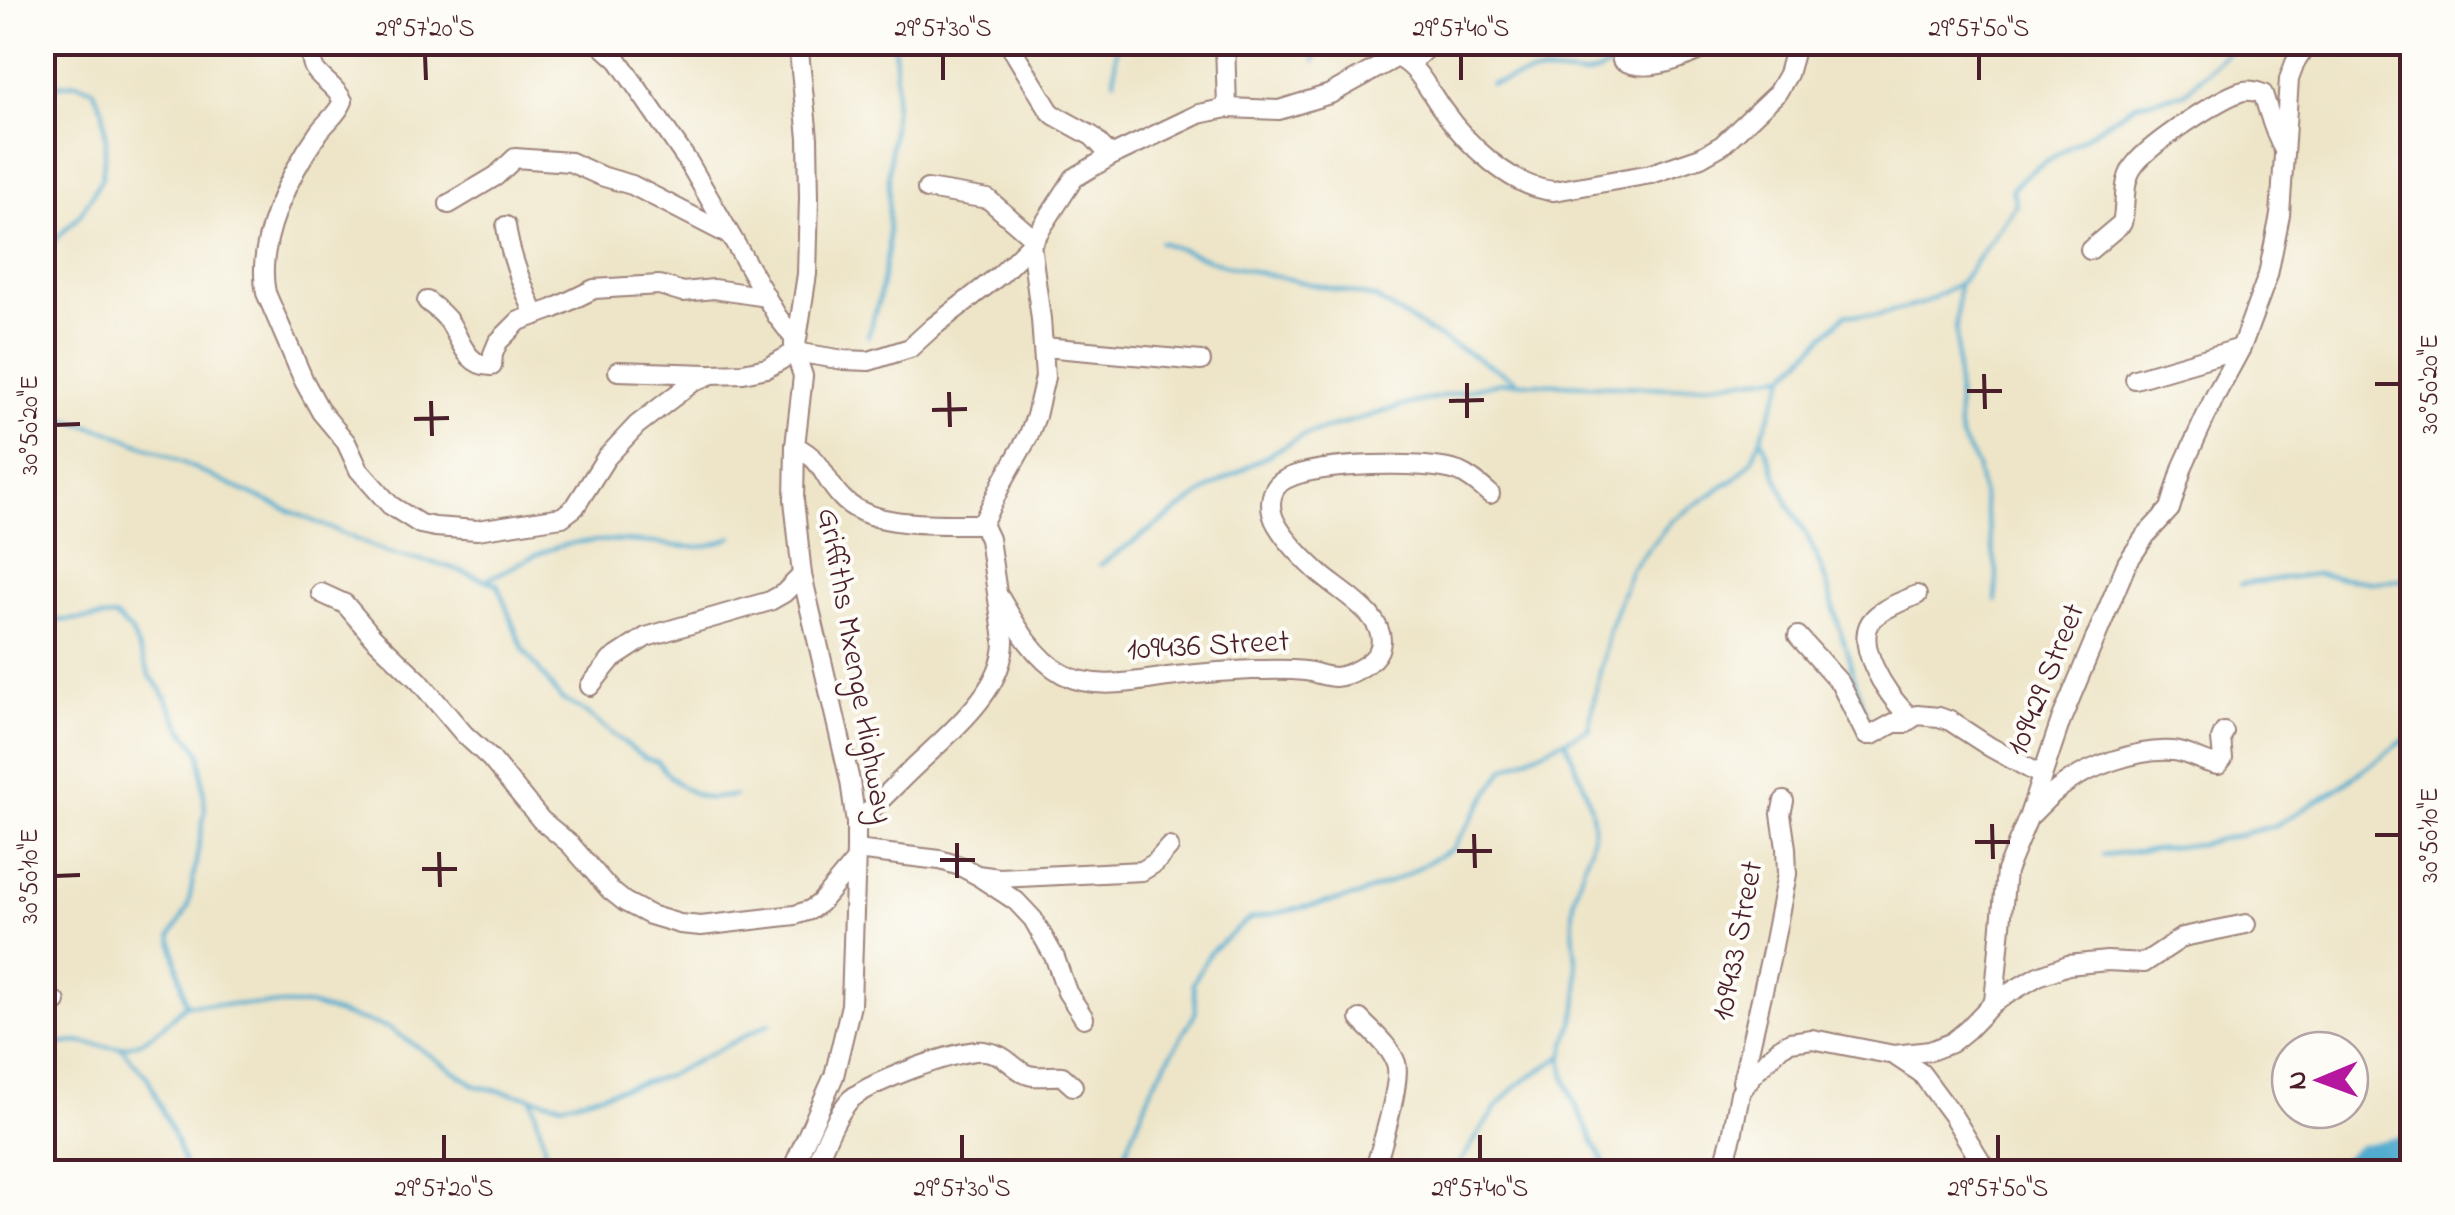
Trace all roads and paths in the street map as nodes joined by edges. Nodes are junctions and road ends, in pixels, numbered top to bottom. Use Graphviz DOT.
graph roads {
  1 [pos="315,42"];
  2 [pos="598,42"];
  3 [pos="798,42"];
  4 [pos="1008,42"];
  5 [pos="1225,42"];
  6 [pos="1433,42"];
  7 [pos="1618,42"];
  8 [pos="1715,42"];
  9 [pos="1797,42"];
  10 [pos="2308,42"];
  11 [pos="1399,51"];
  12 [pos="1228,108"];
  13 [pos="2285,150"];
  14 [pos="1111,156"];
  15 [pos="927,189"];
  16 [pos="449,204"];
  17 [pos="506,226"];
  18 [pos="729,236"];
  19 [pos="1033,242"];
  20 [pos="2090,250"];
  21 [pos="766,297"];
  22 [pos="426,302"];
  23 [pos="535,315"];
  24 [pos="1044,346"];
  25 [pos="2241,348"];
  26 [pos="795,352"];
  27 [pos="1201,362"];
  28 [pos="618,371"];
  29 [pos="712,374"];
  30 [pos="2135,379"];
  31 [pos="795,446"];
  32 [pos="1490,494"];
  33 [pos="982,524"];
  34 [pos="802,576"];
  35 [pos="321,593"];
  36 [pos="997,594"];
  37 [pos="1917,595"];
  38 [pos="1798,636"];
  39 [pos="590,686"];
  40 [pos="1905,723"];
  41 [pos="2224,732"];
  42 [pos="2042,775"];
  43 [pos="1784,802"];
  44 [pos="2028,818"];
  45 [pos="856,823"];
  46 [pos="1168,848"];
  47 [pos="856,855"];
  48 [pos="977,876"];
  49 [pos="2246,924"];
  50 [pos="1994,1002"];
  51 [pos="1084,1018"];
  52 [pos="1360,1019"];
  53 [pos="1894,1054"];
  54 [pos="1074,1086"];
  55 [pos="1740,1093"];
  56 [pos="799,1170"];
  57 [pos="1374,1172"];
  58 [pos="1722,1172"];
  59 [pos="1987,1172"];
  1 -- 29 [label="street"];
  2 -- 18 [label="street"];
  3 -- 26 [label="street, Griffiths Mxenge Highway"];
  4 -- 14 [label="street"];
  5 -- 12 [label="street"];
  6 -- 11 [label="street"];
  7 -- 8 [label="street"];
  9 -- 11 [label="street"];
  10 -- 13 [label="street, 109429 Street"];
  11 -- 12 [label="street"];
  12 -- 14 [label="street"];
  13 -- 20 [label="street"];
  13 -- 25 [label="street, 109429 Street"];
  14 -- 19 [label="street"];
  15 -- 19 [label="street"];
  16 -- 18 [label="street"];
  17 -- 23 [label="street"];
  18 -- 21 [label="street"];
  19 -- 24 [label="street"];
  19 -- 26 [label="street"];
  21 -- 23 [label="street"];
  21 -- 26 [label="street"];
  22 -- 23 [label="street"];
  24 -- 27 [label="street"];
  24 -- 33 [label="street"];
  25 -- 30 [label="street"];
  25 -- 42 [label="street, 109429 Street"];
  26 -- 29 [label="street"];
  26 -- 31 [label="street, Griffiths Mxenge Highway"];
  28 -- 29 [label="street"];
  31 -- 33 [label="street"];
  31 -- 34 [label="street, Griffiths Mxenge Highway"];
  32 -- 36 [label="street, 109436 Street"];
  33 -- 36 [label="street"];
  34 -- 39 [label="street"];
  34 -- 45 [label="street, Griffiths Mxenge Highway"];
  35 -- 47 [label="street"];
  36 -- 45 [label="street"];
  37 -- 40 [label="street"];
  38 -- 40 [label="street"];
  40 -- 42 [label="street"];
  41 -- 44 [label="street"];
  42 -- 44 [label="street, 109429 Street"];
  43 -- 55 [label="street, 109433 Street"];
  44 -- 50 [label="street, 109429 Street"];
  45 -- 47 [label="street, Griffiths Mxenge Highway"];
  46 -- 48 [label="street"];
  47 -- 48 [label="street"];
  47 -- 56 [label="street, Griffiths Mxenge Highway"];
  48 -- 51 [label="street"];
  49 -- 50 [label="street"];
  50 -- 53 [label="street"];
  52 -- 57 [label="street"];
  53 -- 55 [label="street"];
  53 -- 59 [label="street"];
  54 -- 56 [label="street"];
  55 -- 58 [label="street"];
}
